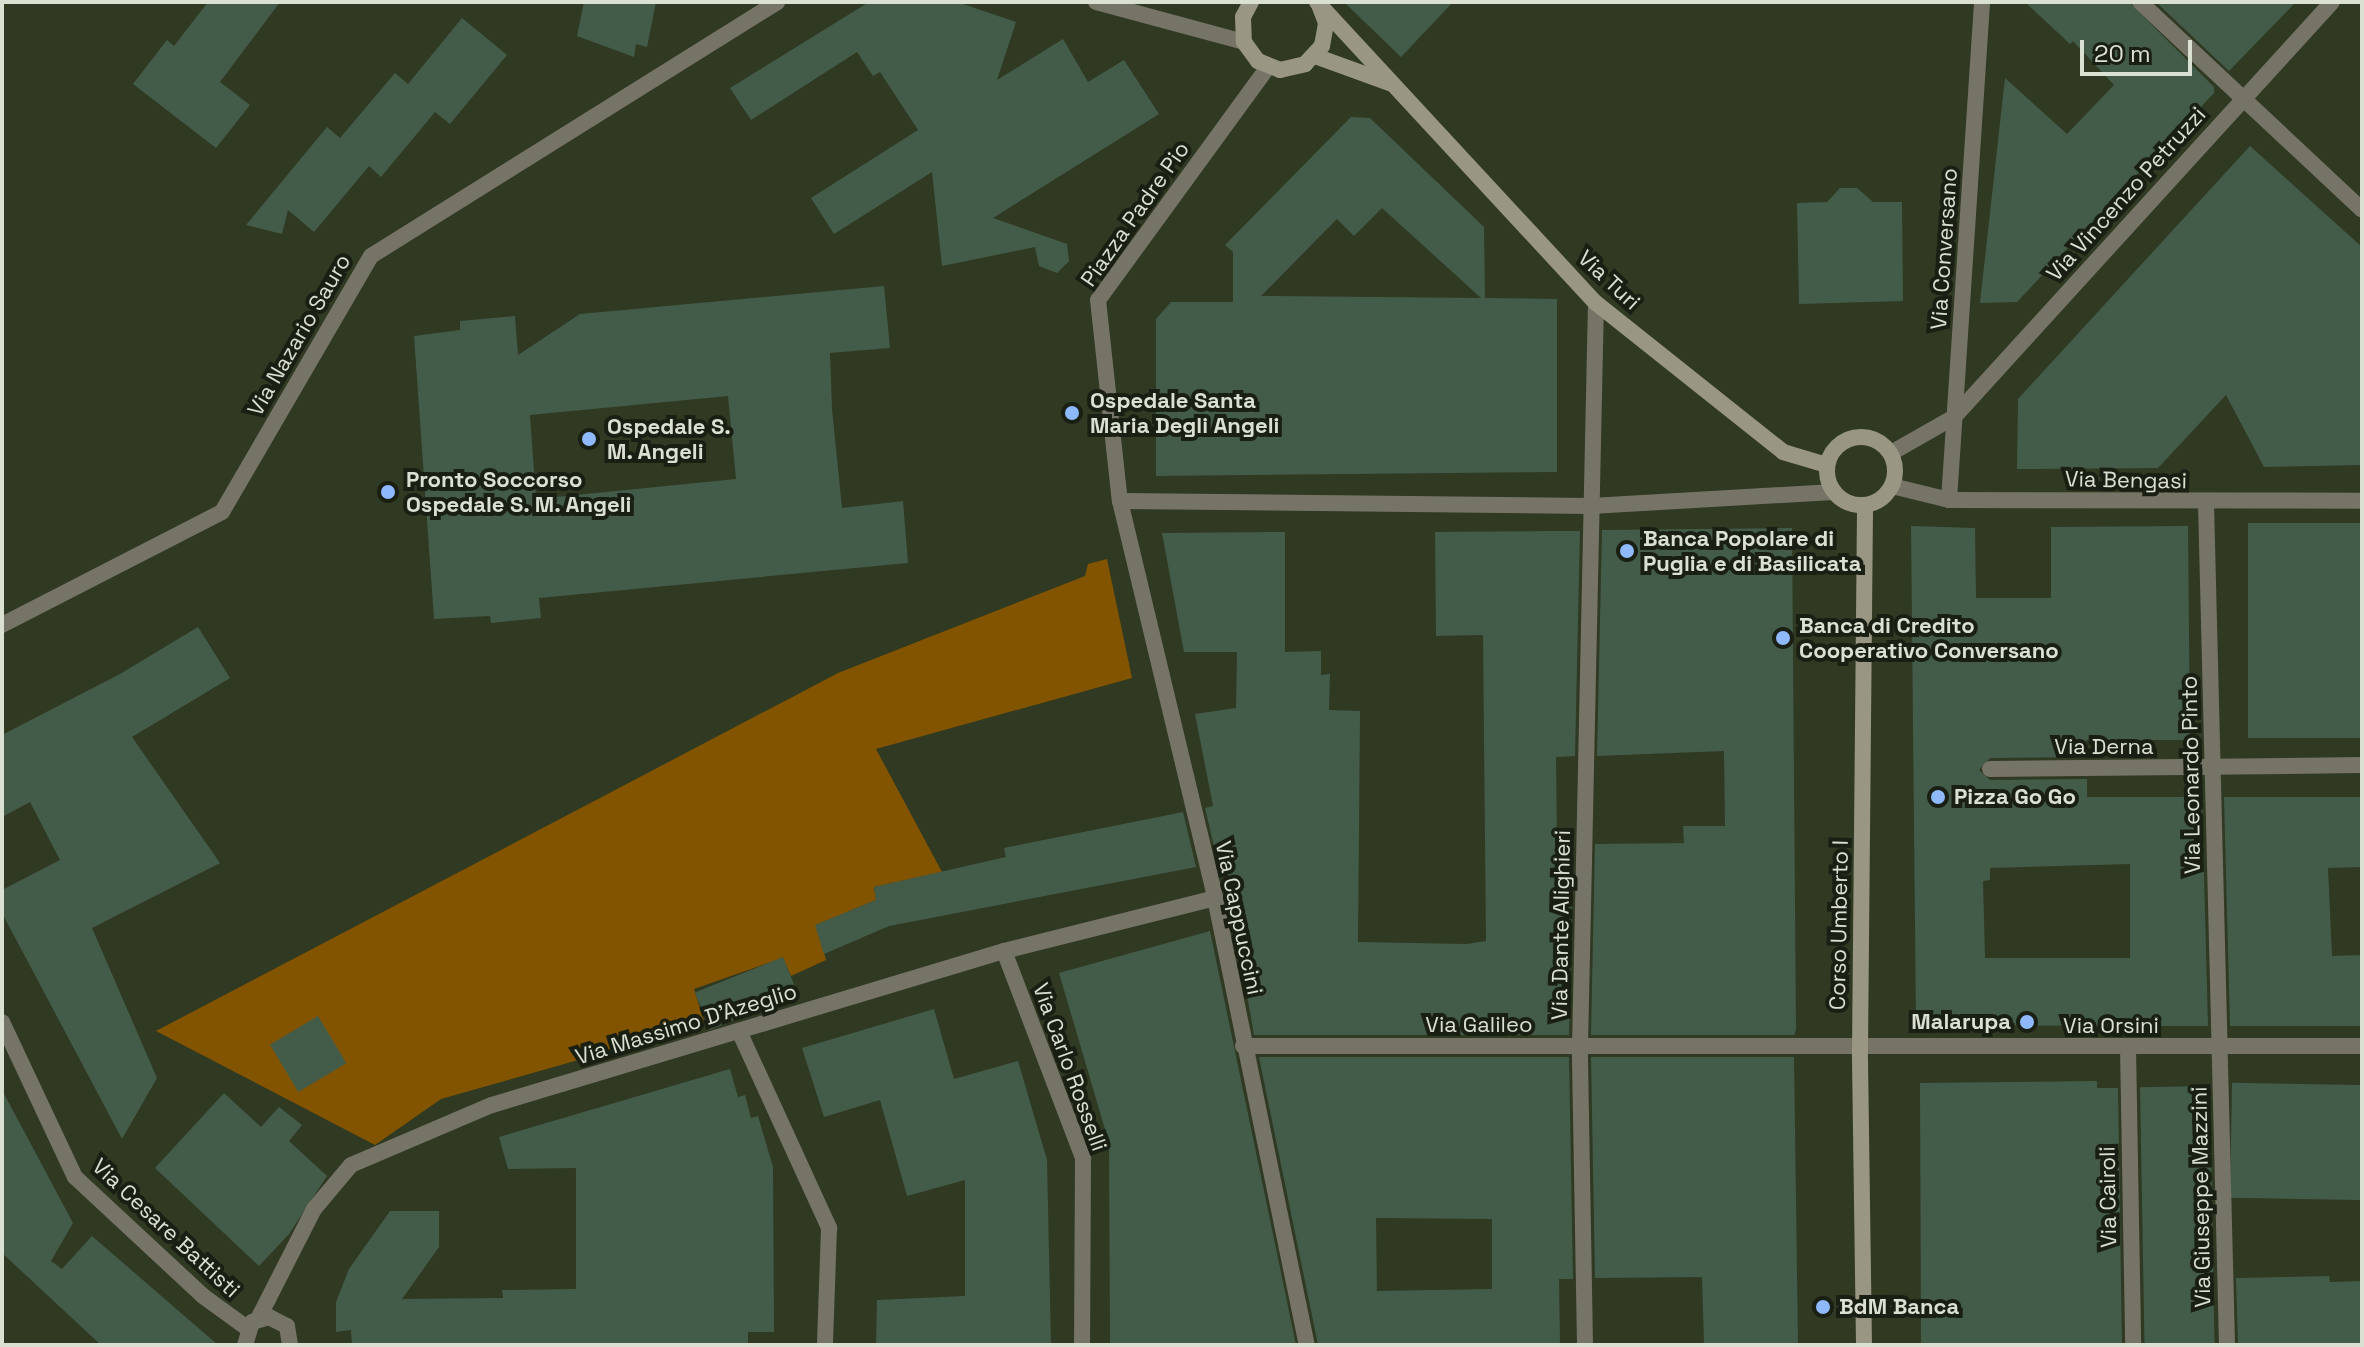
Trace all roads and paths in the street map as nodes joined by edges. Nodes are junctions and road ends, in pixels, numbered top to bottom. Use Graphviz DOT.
graph roads {
  1 [pos="777,2"];
  2 [pos="1096,2"];
  3 [pos="1251,2"];
  4 [pos="1317,2"];
  5 [pos="1982,2"];
  6 [pos="2140,2"];
  7 [pos="2332,2"];
  8 [pos="1244,42"];
  9 [pos="1315,56"];
  10 [pos="1268,67"];
  11 [pos="1394,85"];
  12 [pos="2241,101"];
  13 [pos="2362,210"];
  14 [pos="1596,303"];
  15 [pos="1954,417"];
  16 [pos="1891,453"];
  17 [pos="1827,465"];
  18 [pos="1892,486"];
  19 [pos="1834,492"];
  20 [pos="1949,500"];
  21 [pos="1120,501"];
  22 [pos="2362,501"];
  23 [pos="2206,503"];
  24 [pos="1865,505"];
  25 [pos="1591,506"];
  26 [pos="2,625"];
  27 [pos="2362,765"];
  28 [pos="2213,768"];
  29 [pos="1990,769"];
  30 [pos="1215,898"];
  31 [pos="1004,951"];
  32 [pos="2,1022"];
  33 [pos="739,1031"];
  34 [pos="1243,1046"];
  35 [pos="2362,1046"];
  36 [pos="1580,1047"];
  37 [pos="2128,1047"];
  38 [pos="2220,1047"];
  39 [pos="1860,1050"];
  40 [pos="252,1323"];
  41 [pos="245,1345"];
  42 [pos="290,1345"];
  43 [pos="825,1345"];
  44 [pos="1082,1345"];
  45 [pos="1307,1345"];
  46 [pos="1585,1345"];
  47 [pos="1864,1345"];
  48 [pos="2133,1345"];
  49 [pos="2227,1345"];
  1 -- 26 [label="street, Via Nazario Sauro"];
  2 -- 8 [label="street"];
  3 -- 8 [label="street"];
  4 -- 9 [label="street"];
  4 -- 11 [label="street, Via Turi"];
  5 -- 15 [label="street, Via Conversano"];
  6 -- 12 [label="street"];
  7 -- 12 [label="street, Via Vincenzo Petruzzi"];
  8 -- 10 [label="street"];
  9 -- 10 [label="street"];
  9 -- 11 [label="street, Via Turi"];
  10 -- 21 [label="street, Piazza Padre Pio"];
  11 -- 14 [label="street, Via Turi"];
  12 -- 13 [label="street"];
  12 -- 15 [label="street, Via Vincenzo Petruzzi"];
  14 -- 17 [label="street, Via Turi"];
  14 -- 25 [label="street, Via Dante Alighieri"];
  15 -- 16 [label="street, Via Vincenzo Petruzzi"];
  15 -- 20 [label="street, Via Conversano"];
  16 -- 17 [label="street"];
  16 -- 18 [label="street"];
  17 -- 19 [label="street"];
  18 -- 20 [label="street, Via Bengasi"];
  18 -- 24 [label="street"];
  19 -- 24 [label="street"];
  19 -- 25 [label="street"];
  20 -- 23 [label="street, Via Bengasi"];
  21 -- 25 [label="street"];
  21 -- 30 [label="street, Via Cappuccini"];
  22 -- 23 [label="street, Via Bengasi"];
  23 -- 28 [label="street, Via Leonardo Pinto"];
  24 -- 39 [label="street, Corso Umberto I"];
  25 -- 36 [label="street, Via Dante Alighieri"];
  27 -- 28 [label="street, Via Derna"];
  28 -- 29 [label="street, Via Derna"];
  28 -- 38 [label="street, Via Leonardo Pinto"];
  30 -- 31 [label="street, Via Massimo D'Azeglio"];
  30 -- 34 [label="street, Via Cappuccini"];
  31 -- 33 [label="street, Via Massimo D'Azeglio"];
  31 -- 44 [label="street, Via Carlo Rosselli"];
  32 -- 40 [label="street, Via Cesare Battisti"];
  33 -- 40 [label="street, Via Massimo D'Azeglio"];
  33 -- 43 [label="street"];
  34 -- 36 [label="street, Via Galileo"];
  34 -- 45 [label="street, Via Cappuccini"];
  35 -- 38 [label="street, Via Orsini"];
  36 -- 39 [label="street, Via Galileo"];
  36 -- 46 [label="street, Via Dante Alighieri"];
  37 -- 38 [label="street, Via Orsini"];
  37 -- 39 [label="street, Via Orsini"];
  37 -- 48 [label="street, Via Cairoli"];
  38 -- 49 [label="street, Via Giuseppe Mazzini"];
  39 -- 47 [label="street, Corso Umberto I"];
  40 -- 41 [label="street"];
  40 -- 42 [label="street, Via Cesare Battisti"];
}
